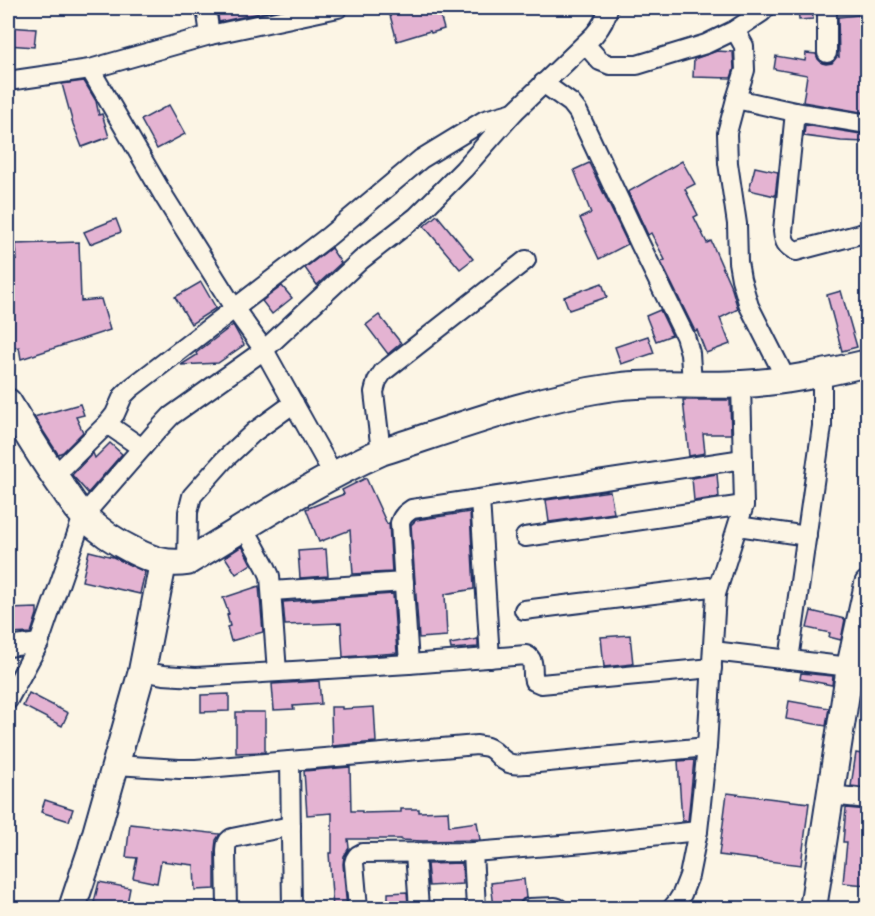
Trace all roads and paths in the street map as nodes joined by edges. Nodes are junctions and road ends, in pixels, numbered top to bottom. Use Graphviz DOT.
graph roads {
  1 [pos="206,8"];
  2 [pos="338,8"];
  3 [pos="608,8"];
  4 [pos="766,8"];
  5 [pos="827,8"];
  6 [pos="735,30"];
  7 [pos="210,35"];
  8 [pos="585,44"];
  9 [pos="827,53"];
  10 [pos="90,69"];
  11 [pos="8,81"];
  12 [pos="543,83"];
  13 [pos="736,99"];
  14 [pos="514,112"];
  15 [pos="795,112"];
  16 [pos="867,124"];
  17 [pos="867,232"];
  18 [pos="526,260"];
  19 [pos="234,308"];
  20 [pos="264,350"];
  21 [pos="867,363"];
  22 [pos="822,373"];
  23 [pos="786,379"];
  24 [pos="692,384"];
  25 [pos="741,384"];
  26 [pos="8,402"];
  27 [pos="294,403"];
  28 [pos="107,424"];
  29 [pos="142,447"];
  30 [pos="381,452"];
  31 [pos="743,459"];
  32 [pos="333,474"];
  33 [pos="54,476"];
  34 [pos="480,499"];
  35 [pos="744,506"];
  36 [pos="83,516"];
  37 [pos="738,526"];
  38 [pos="244,527"];
  39 [pos="807,536"];
  40 [pos="525,537"];
  41 [pos="175,562"];
  42 [pos="404,582"];
  43 [pos="867,584"];
  44 [pos="718,586"];
  45 [pos="272,591"];
  46 [pos="524,610"];
  47 [pos="39,643"];
  48 [pos="8,647"];
  49 [pos="490,658"];
  50 [pos="712,660"];
  51 [pos="789,660"];
  52 [pos="409,664"];
  53 [pos="850,667"];
  54 [pos="142,671"];
  55 [pos="276,672"];
  56 [pos="8,700"];
  57 [pos="707,747"];
  58 [pos="290,761"];
  59 [pos="116,765"];
  60 [pos="830,795"];
  61 [pos="867,799"];
  62 [pos="291,826"];
  63 [pos="698,831"];
  64 [pos="473,852"];
  65 [pos="415,853"];
  66 [pos="678,906"];
  67 [pos="72,909"];
  68 [pos="227,909"];
  69 [pos="292,909"];
  70 [pos="358,909"];
  71 [pos="419,909"];
  72 [pos="476,909"];
  73 [pos="529,909"];
  74 [pos="558,909"];
  75 [pos="813,909"];
  1 -- 7 [label="street"];
  2 -- 7 [label="street"];
  3 -- 8 [label="street"];
  4 -- 6 [label="street"];
  5 -- 9 [label="street"];
  6 -- 8 [label="street"];
  6 -- 13 [label="street"];
  7 -- 10 [label="street"];
  8 -- 12 [label="street"];
  10 -- 11 [label="street"];
  10 -- 19 [label="street"];
  12 -- 14 [label="street"];
  12 -- 24 [label="street"];
  13 -- 15 [label="street"];
  13 -- 23 [label="street"];
  14 -- 19 [label="street"];
  14 -- 20 [label="street"];
  15 -- 16 [label="street"];
  15 -- 17 [label="street"];
  18 -- 30 [label="street"];
  19 -- 20 [label="street"];
  19 -- 28 [label="street"];
  20 -- 27 [label="street"];
  20 -- 29 [label="street"];
  21 -- 22 [label="main road"];
  22 -- 23 [label="main road"];
  22 -- 39 [label="street"];
  23 -- 25 [label="main road"];
  24 -- 25 [label="main road"];
  24 -- 30 [label="main road"];
  25 -- 31 [label="street"];
  26 -- 33 [label="main road"];
  27 -- 32 [label="street"];
  27 -- 41 [label="street"];
  28 -- 29 [label="street"];
  28 -- 33 [label="street"];
  29 -- 36 [label="street"];
  30 -- 32 [label="main road"];
  31 -- 34 [label="street"];
  31 -- 35 [label="street"];
  32 -- 38 [label="main road"];
  33 -- 36 [label="main road"];
  34 -- 42 [label="street"];
  34 -- 49 [label="street"];
  35 -- 37 [label="street"];
  35 -- 40 [label="street"];
  36 -- 41 [label="main road"];
  36 -- 47 [label="street"];
  37 -- 39 [label="street"];
  37 -- 44 [label="street"];
  38 -- 41 [label="main road"];
  38 -- 45 [label="street"];
  39 -- 51 [label="street"];
  41 -- 54 [label="main road"];
  42 -- 45 [label="street"];
  42 -- 52 [label="street"];
  43 -- 53 [label="main road"];
  44 -- 46 [label="street"];
  44 -- 50 [label="street"];
  45 -- 55 [label="street"];
  47 -- 48 [label="street"];
  47 -- 56 [label="street"];
  49 -- 50 [label="street"];
  49 -- 52 [label="street"];
  50 -- 51 [label="street"];
  50 -- 57 [label="street"];
  51 -- 53 [label="street"];
  52 -- 55 [label="street"];
  53 -- 60 [label="main road"];
  54 -- 55 [label="street"];
  54 -- 59 [label="main road"];
  57 -- 58 [label="street"];
  57 -- 63 [label="street"];
  58 -- 59 [label="street"];
  58 -- 62 [label="street"];
  59 -- 67 [label="main road"];
  60 -- 61 [label="street"];
  60 -- 75 [label="main road"];
  62 -- 68 [label="street"];
  62 -- 69 [label="street"];
  63 -- 64 [label="street"];
  63 -- 66 [label="street"];
  64 -- 65 [label="street"];
  64 -- 72 [label="street"];
  65 -- 70 [label="street"];
  65 -- 71 [label="street"];
  73 -- 74 [label="street"];
}
